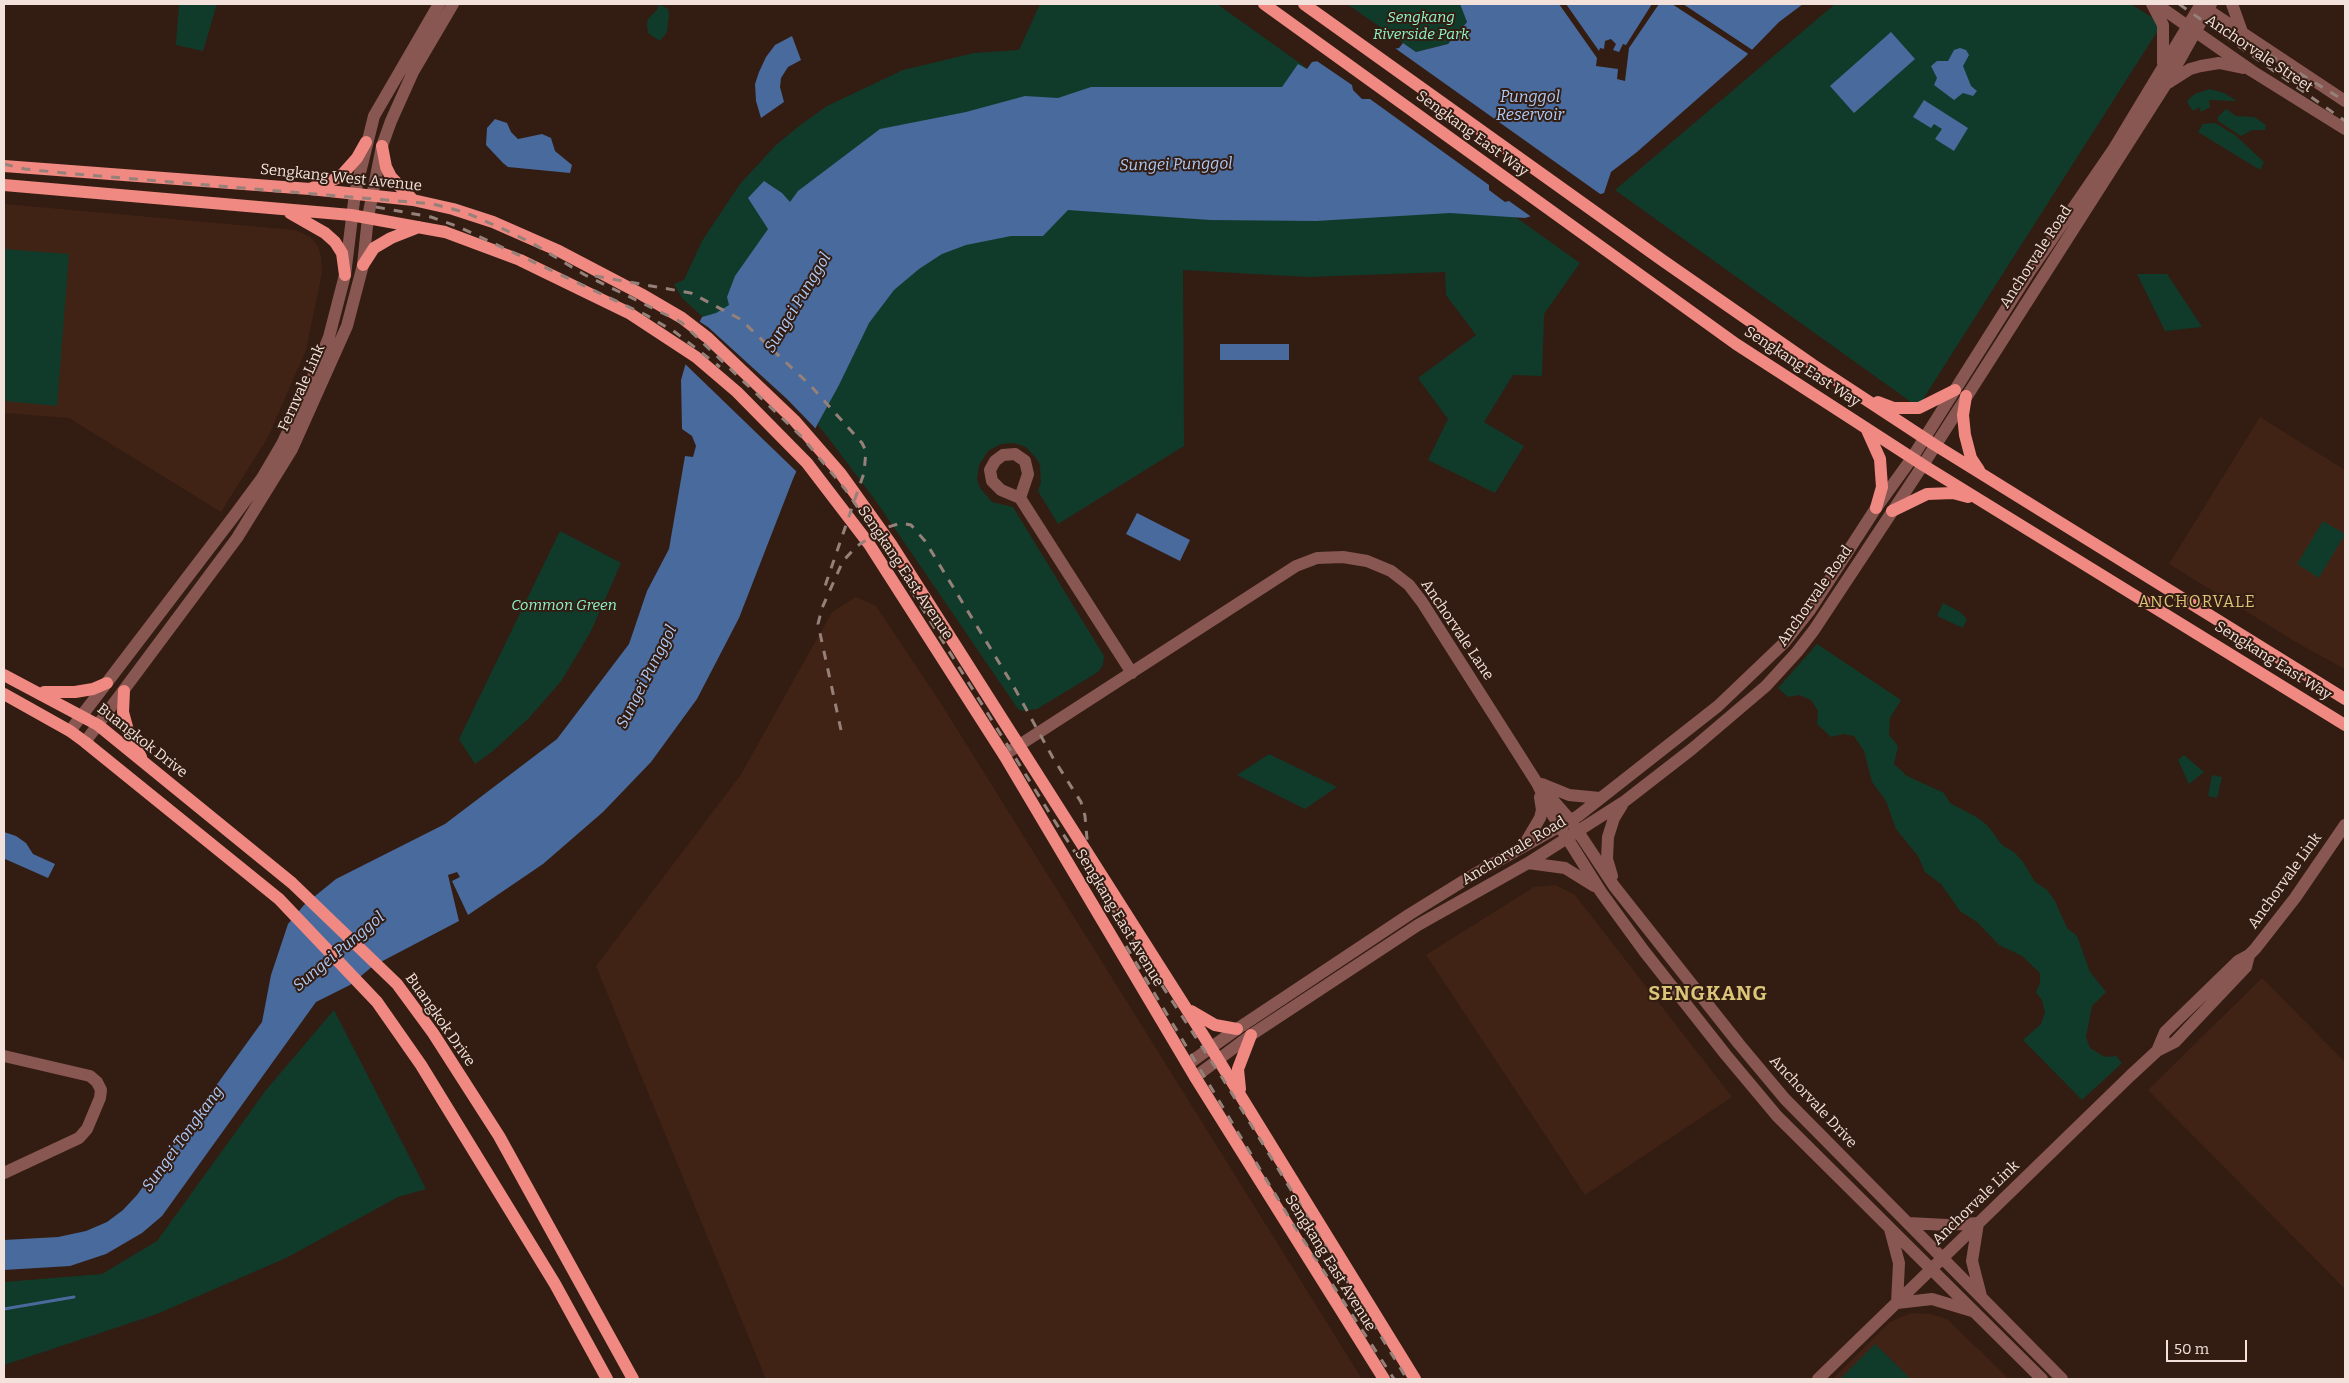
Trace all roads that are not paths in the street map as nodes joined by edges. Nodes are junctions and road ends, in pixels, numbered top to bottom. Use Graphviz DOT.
graph roads {
  1 [pos="438,4"];
  2 [pos="452,4"];
  3 [pos="1264,4"];
  4 [pos="1304,4"];
  5 [pos="2152,4"];
  6 [pos="2156,4"];
  7 [pos="2232,4"];
  8 [pos="2204,5"];
  9 [pos="2192,29"];
  10 [pos="2242,32"];
  11 [pos="2162,68"];
  12 [pos="2252,71"];
  13 [pos="2166,84"];
  14 [pos="2345,101"];
  15 [pos="2345,130"];
  16 [pos="366,142"];
  17 [pos="382,146"];
  18 [pos="4,166"];
  19 [pos="4,185"];
  20 [pos="310,189"];
  21 [pos="355,194"];
  22 [pos="372,195"];
  23 [pos="413,200"];
  24 [pos="283,210"];
  25 [pos="351,215"];
  26 [pos="368,217"];
  27 [pos="419,227"];
  28 [pos="364,264"];
  29 [pos="345,275"];
  30 [pos="1960,393"];
  31 [pos="1863,398"];
  32 [pos="1866,428"];
  33 [pos="1929,441"];
  34 [pos="1912,458"];
  35 [pos="831,462"];
  36 [pos="1923,465"];
  37 [pos="1981,473"];
  38 [pos="1020,498"];
  39 [pos="1978,499"];
  40 [pos="1876,508"];
  41 [pos="1892,511"];
  42 [pos="1132,673"];
  43 [pos="4,675"];
  44 [pos="107,682"];
  45 [pos="124,691"];
  46 [pos="39,692"];
  47 [pos="4,694"];
  48 [pos="2345,699"];
  49 [pos="82,715"];
  50 [pos="2345,724"];
  51 [pos="98,725"];
  52 [pos="70,731"];
  53 [pos="85,742"];
  54 [pos="1020,745"];
  55 [pos="1004,755"];
  56 [pos="145,764"];
  57 [pos="1537,783"];
  58 [pos="1600,798"];
  59 [pos="1625,801"];
  60 [pos="1566,824"];
  61 [pos="2345,825"];
  62 [pos="1573,835"];
  63 [pos="1523,846"];
  64 [pos="1528,863"];
  65 [pos="1614,886"];
  66 [pos="1601,892"];
  67 [pos="1187,1009"];
  68 [pos="1237,1029"];
  69 [pos="1251,1035"];
  70 [pos="1212,1047"];
  71 [pos="4,1056"];
  72 [pos="1218,1060"];
  73 [pos="1188,1064"];
  74 [pos="1195,1077"];
  75 [pos="1243,1098"];
  76 [pos="4,1173"];
  77 [pos="1908,1223"];
  78 [pos="1978,1223"];
  79 [pos="1889,1226"];
  80 [pos="1943,1259"];
  81 [pos="1932,1269"];
  82 [pos="1981,1299"];
  83 [pos="1898,1303"];
  84 [pos="1976,1313"];
  85 [pos="608,1379"];
  86 [pos="633,1379"];
  87 [pos="1384,1379"];
  88 [pos="1415,1379"];
  89 [pos="1818,1379"];
  90 [pos="2042,1379"];
  91 [pos="2062,1379"];
  1 -- 16 [label="street, Fernvale Link"];
  2 -- 17 [label="street, Fernvale Link"];
  3 -- 32 [label="main road, Sengkang East Way"];
  4 -- 31 [label="main road, Sengkang East Way"];
  5 -- 11 [label="street"];
  6 -- 9 [label="street, Anchorvale Street"];
  7 -- 10 [label="street"];
  8 -- 9 [label="street, Anchorvale Road"];
  8 -- 10 [label="street, Anchorvale Street"];
  9 -- 11 [label="street, Anchorvale Road"];
  9 -- 12 [label="street, Anchorvale Street"];
  9 -- 13 [label="street, Anchorvale Road"];
  10 -- 14 [label="street, Anchorvale Street"];
  11 -- 30 [label="street, Anchorvale Road"];
  12 -- 13 [label="street"];
  12 -- 15 [label="street, Anchorvale Street"];
  13 -- 30 [label="street, Anchorvale Road"];
  16 -- 20 [label="main road"];
  16 -- 21 [label="street, Fernvale Link"];
  17 -- 22 [label="street, Fernvale Link"];
  17 -- 23 [label="main road"];
  18 -- 20 [label="main road, Sengkang West Avenue"];
  19 -- 24 [label="main road"];
  20 -- 21 [label="main road, Sengkang West Avenue"];
  21 -- 22 [label="main road, Sengkang West Avenue"];
  21 -- 25 [label="street, Fernvale Link"];
  22 -- 23 [label="main road, Sengkang West Avenue"];
  22 -- 26 [label="street, Fernvale Link"];
  23 -- 35 [label="main road, Sengkang West Avenue"];
  24 -- 25 [label="main road"];
  24 -- 29 [label="main road"];
  25 -- 26 [label="main road"];
  25 -- 29 [label="street, Fernvale Link"];
  26 -- 27 [label="main road"];
  26 -- 28 [label="street, Fernvale Link"];
  27 -- 28 [label="main road"];
  27 -- 55 [label="main road, Sengkang East Avenue"];
  28 -- 45 [label="street, Fernvale Link"];
  29 -- 44 [label="street, Fernvale Link"];
  30 -- 31 [label="main road"];
  30 -- 33 [label="street, Anchorvale Road"];
  30 -- 37 [label="main road"];
  31 -- 33 [label="main road, Sengkang East Way"];
  32 -- 34 [label="main road, Sengkang East Way"];
  32 -- 40 [label="main road"];
  33 -- 34 [label="street, Anchorvale Road"];
  33 -- 36 [label="street, Anchorvale Road"];
  33 -- 37 [label="main road, Sengkang East Way"];
  34 -- 36 [label="main road, Sengkang East Way"];
  34 -- 40 [label="street, Anchorvale Road"];
  35 -- 54 [label="main road, Sengkang East Avenue"];
  36 -- 39 [label="main road, Sengkang East Way"];
  36 -- 41 [label="street, Anchorvale Road"];
  37 -- 48 [label="main road, Sengkang East Way"];
  38 -- 42 [label="street"];
  39 -- 41 [label="main road"];
  39 -- 50 [label="main road, Sengkang East Way"];
  40 -- 58 [label="street, Anchorvale Road"];
  41 -- 59 [label="street, Anchorvale Road"];
  42 -- 54 [label="street, Anchorvale Lane"];
  42 -- 57 [label="street, Anchorvale Lane"];
  43 -- 46 [label="main road, Buangkok Drive"];
  44 -- 46 [label="main road"];
  44 -- 49 [label="street, Fernvale Link"];
  45 -- 51 [label="street, Fernvale Link"];
  45 -- 56 [label="main road"];
  46 -- 49 [label="main road, Buangkok Drive"];
  47 -- 52 [label="main road"];
  49 -- 51 [label="main road, Buangkok Drive"];
  49 -- 52 [label="street, Fernvale Link"];
  51 -- 53 [label="street, Fernvale Link"];
  51 -- 56 [label="main road, Buangkok Drive"];
  52 -- 53 [label="main road"];
  53 -- 85 [label="main road"];
  54 -- 55 [label="street, Anchorvale Lane"];
  54 -- 67 [label="main road, Sengkang East Avenue"];
  55 -- 73 [label="main road, Sengkang East Avenue"];
  56 -- 86 [label="main road, Buangkok Drive"];
  57 -- 58 [label="street"];
  57 -- 60 [label="street, Anchorvale Lane"];
  57 -- 63 [label="street"];
  58 -- 60 [label="street, Anchorvale Road"];
  59 -- 62 [label="street, Anchorvale Road"];
  59 -- 65 [label="street"];
  60 -- 62 [label="street, Anchorvale Drive"];
  60 -- 63 [label="street, Anchorvale Road"];
  61 -- 78 [label="street, Anchorvale Link"];
  62 -- 64 [label="street, Anchorvale Road"];
  62 -- 65 [label="street, Anchorvale Drive"];
  62 -- 66 [label="street, Anchorvale Drive"];
  63 -- 68 [label="street, Anchorvale Road"];
  64 -- 66 [label="street"];
  64 -- 69 [label="street, Anchorvale Road"];
  65 -- 77 [label="street, Anchorvale Drive"];
  66 -- 79 [label="street, Anchorvale Drive"];
  67 -- 68 [label="main road"];
  67 -- 70 [label="main road, Sengkang East Avenue"];
  68 -- 70 [label="street, Anchorvale Road"];
  69 -- 72 [label="street, Anchorvale Road"];
  69 -- 75 [label="main road"];
  70 -- 72 [label="main road, Sengkang East Avenue"];
  70 -- 73 [label="street, Anchorvale Road"];
  71 -- 76 [label="street"];
  72 -- 74 [label="street, Anchorvale Road"];
  72 -- 75 [label="main road, Sengkang East Avenue"];
  73 -- 74 [label="main road, Sengkang East Avenue"];
  74 -- 87 [label="main road, Sengkang East Avenue"];
  75 -- 88 [label="main road, Sengkang East Avenue"];
  77 -- 78 [label="street"];
  77 -- 80 [label="street, Anchorvale Drive"];
  78 -- 80 [label="street, Anchorvale Link"];
  78 -- 82 [label="street"];
  79 -- 81 [label="street, Anchorvale Drive"];
  79 -- 83 [label="street"];
  80 -- 81 [label="street, Anchorvale Link"];
  80 -- 82 [label="street, Anchorvale Drive"];
  81 -- 83 [label="street, Anchorvale Link"];
  81 -- 84 [label="street, Anchorvale Drive"];
  82 -- 91 [label="street, Anchorvale Drive"];
  83 -- 84 [label="street"];
  83 -- 89 [label="street, Anchorvale Link"];
  84 -- 90 [label="street, Anchorvale Drive"];
}
